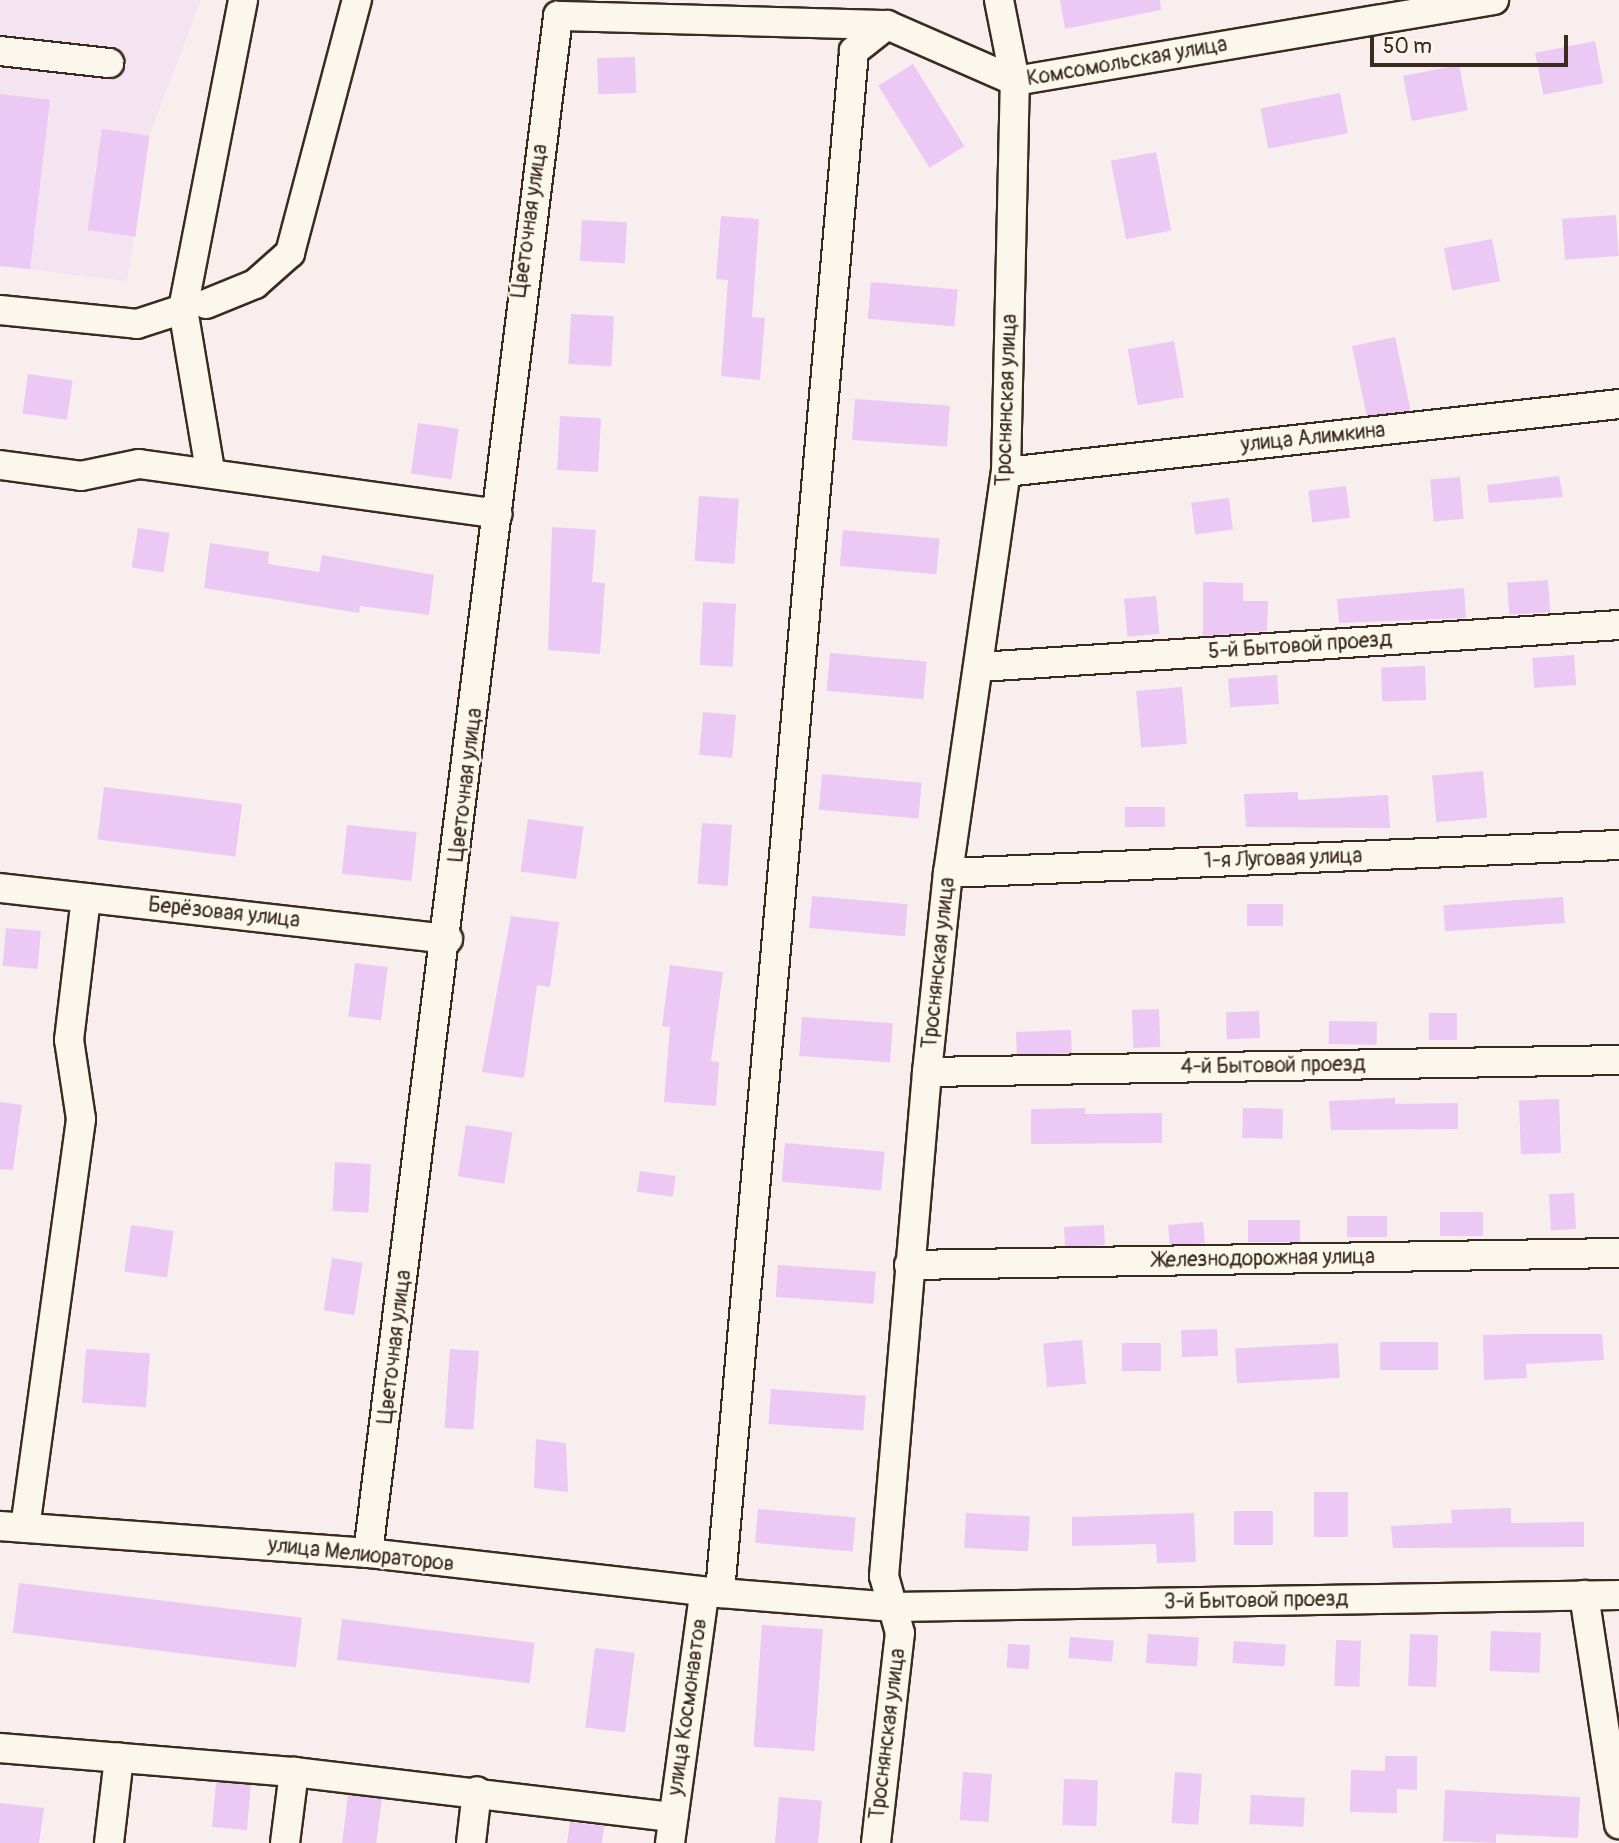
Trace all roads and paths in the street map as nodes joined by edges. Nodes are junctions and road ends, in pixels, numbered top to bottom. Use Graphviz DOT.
graph roads {
  1 [pos="243,0"];
  2 [pos="356,0"];
  3 [pos="999,0"];
  4 [pos="1494,0"];
  5 [pos="558,16"];
  6 [pos="887,25"];
  7 [pos="0,51"];
  8 [pos="108,63"];
  9 [pos="1016,81"];
  10 [pos="195,307"];
  11 [pos="0,310"];
  12 [pos="1619,404"];
  13 [pos="0,466"];
  14 [pos="210,471"];
  15 [pos="1006,472"];
  16 [pos="498,514"];
  17 [pos="1619,625"];
  18 [pos="980,667"];
  19 [pos="1619,845"];
  20 [pos="947,873"];
  21 [pos="0,888"];
  22 [pos="86,898"];
  23 [pos="448,939"];
  24 [pos="1619,1060"];
  25 [pos="927,1072"];
  26 [pos="1619,1253"];
  27 [pos="909,1265"];
  28 [pos="12,1527"];
  29 [pos="368,1553"];
  30 [pos="712,1595"];
  31 [pos="1584,1595"];
  32 [pos="1619,1595"];
  33 [pos="893,1607"];
  34 [pos="0,1748"];
  35 [pos="119,1758"];
  36 [pos="294,1772"];
  37 [pos="477,1791"];
  38 [pos="1619,1824"];
  39 [pos="671,1830"];
  40 [pos="109,1843"];
  41 [pos="285,1843"];
  42 [pos="471,1843"];
  43 [pos="876,1843"];
  1 -- 10 [label="street"];
  2 -- 10 [label="street"];
  3 -- 9 [label="street, Троснянская улица"];
  4 -- 9 [label="street, Комсомольская улица"];
  5 -- 6 [label="street, Комсомольская улица"];
  5 -- 16 [label="street, Цветочная улица"];
  6 -- 9 [label="street, Комсомольская улица"];
  6 -- 30 [label="street, улица Космонавтов"];
  7 -- 8 [label="street"];
  9 -- 15 [label="street, Троснянская улица"];
  10 -- 11 [label="street"];
  10 -- 14 [label="street"];
  12 -- 15 [label="street, улица Алимкина"];
  13 -- 14 [label="street"];
  14 -- 16 [label="street"];
  15 -- 18 [label="street, Троснянская улица"];
  16 -- 23 [label="street, Цветочная улица"];
  17 -- 18 [label="street, 5-й Бытовой проезд"];
  18 -- 20 [label="street, Троснянская улица"];
  19 -- 20 [label="street, 1-я Луговая улица"];
  20 -- 25 [label="street, Троснянская улица"];
  21 -- 22 [label="street, Берёзовая улица"];
  22 -- 23 [label="street, Берёзовая улица"];
  22 -- 28 [label="street"];
  23 -- 29 [label="street, Цветочная улица"];
  24 -- 25 [label="street, 4-й Бытовой проезд"];
  25 -- 27 [label="street, Троснянская улица"];
  26 -- 27 [label="street, Железнодорожная улица"];
  27 -- 33 [label="street, Троснянская улица"];
  28 -- 29 [label="street, улица Мелиораторов"];
  29 -- 30 [label="street, улица Мелиораторов"];
  30 -- 33 [label="street, улица Мелиораторов"];
  30 -- 39 [label="street, улица Космонавтов"];
  31 -- 32 [label="street, 3-й Бытовой проезд"];
  31 -- 33 [label="street, 3-й Бытовой проезд"];
  31 -- 38 [label="street"];
  33 -- 43 [label="street, Троснянская улица"];
  34 -- 35 [label="street, улица Космонавтов"];
  35 -- 36 [label="street, улица Космонавтов"];
  35 -- 40 [label="street"];
  36 -- 37 [label="street, улица Космонавтов"];
  36 -- 41 [label="street"];
  37 -- 39 [label="street, улица Космонавтов"];
  37 -- 42 [label="street"];
}
